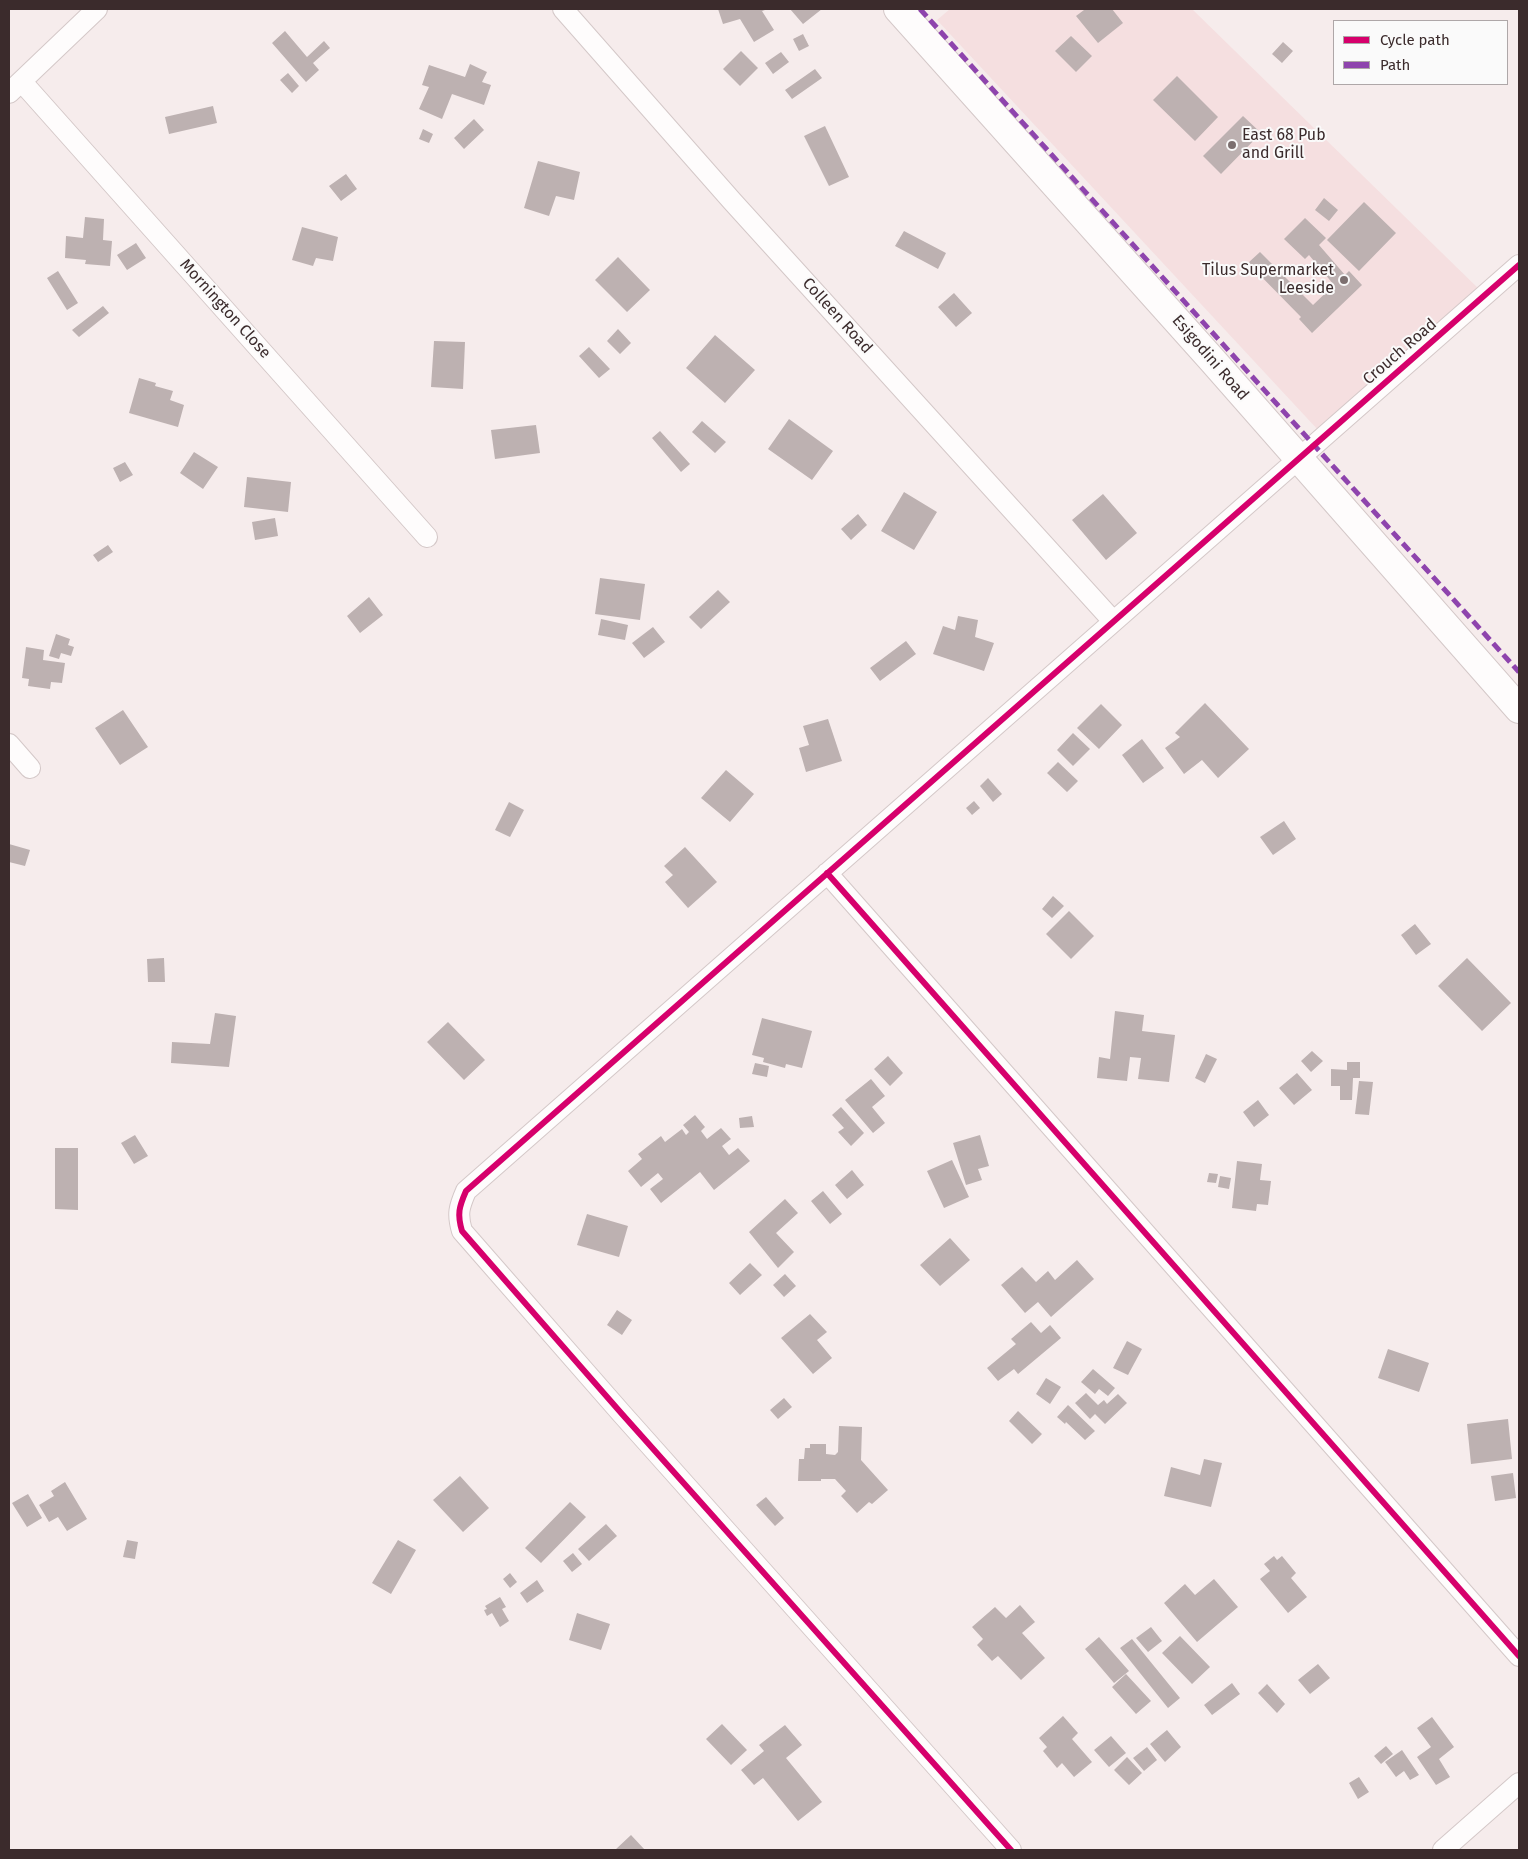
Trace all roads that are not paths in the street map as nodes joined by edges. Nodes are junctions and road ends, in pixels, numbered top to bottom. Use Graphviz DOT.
graph roads {
  1 [pos="97,9"];
  2 [pos="563,9"];
  3 [pos="898,9"];
  4 [pos="15,87"];
  5 [pos="1519,265"];
  6 [pos="1298,459"];
  7 [pos="427,537"];
  8 [pos="1113,621"];
  9 [pos="1519,710"];
  10 [pos="9,744"];
  11 [pos="30,768"];
  12 [pos="827,873"];
  13 [pos="1519,1656"];
  14 [pos="1519,1783"];
  15 [pos="1011,1850"];
  16 [pos="1444,1850"];
  1 -- 4 [label="street"];
  2 -- 8 [label="street, Colleen Road"];
  3 -- 6 [label="main road, Esigodini Road"];
  4 -- 7 [label="street, Mornington Close"];
  5 -- 6 [label="street, Crouch Road"];
  6 -- 8 [label="street, Crouch Road"];
  6 -- 9 [label="main road, Esigodini Road"];
  8 -- 12 [label="street, Crouch Road"];
  10 -- 11 [label="street"];
  12 -- 13 [label="street"];
  12 -- 15 [label="street, Crouch Road"];
  14 -- 16 [label="street"];
}
